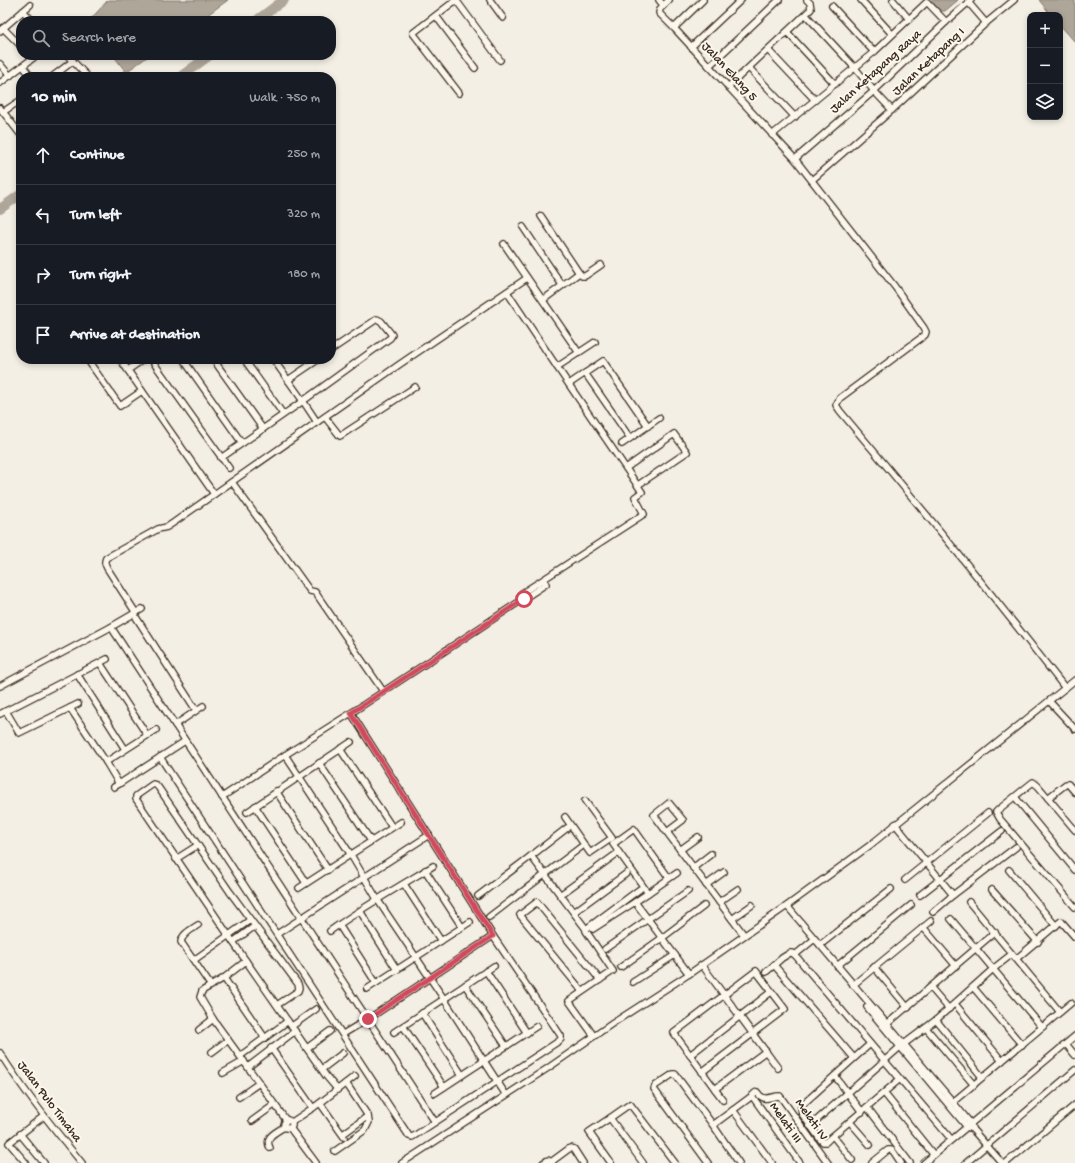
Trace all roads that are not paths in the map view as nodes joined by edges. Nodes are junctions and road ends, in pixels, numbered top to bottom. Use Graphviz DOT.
graph roads {
  1 [pos="456,0"];
  2 [pos="490,0"];
  3 [pos="659,0"];
  4 [pos="669,0"];
  5 [pos="704,0"];
  6 [pos="741,0"];
  7 [pos="779,0"];
  8 [pos="807,0"];
  9 [pos="861,0"];
  10 [pos="893,0"];
  11 [pos="1014,0"];
  12 [pos="927,1"];
  13 [pos="970,1"];
  14 [pos="30,5"];
  15 [pos="663,5"];
  16 [pos="832,6"];
  17 [pos="23,11"];
  18 [pos="806,15"];
  19 [pos="17,16"];
  20 [pos="28,16"];
  21 [pos="436,16"];
  22 [pos="16,17"];
  23 [pos="504,18"];
  24 [pos="909,19"];
  25 [pos="946,22"];
  26 [pos="986,23"];
  27 [pos="674,28"];
  28 [pos="2,29"];
  29 [pos="787,32"];
  30 [pos="892,34"];
  31 [pos="16,42"];
  32 [pos="691,48"];
  33 [pos="768,50"];
  34 [pos="874,52"];
  35 [pos="29,60"];
  36 [pos="500,60"];
  37 [pos="73,61"];
  38 [pos="0,64"];
  39 [pos="23,66"];
  40 [pos="709,66"];
  41 [pos="475,68"];
  42 [pos="749,68"];
  43 [pos="855,68"];
  44 [pos="27,72"];
  45 [pos="59,72"];
  46 [pos="83,72"];
  47 [pos="10,76"];
  48 [pos="0,83"];
  49 [pos="835,84"];
  50 [pos="728,87"];
  51 [pos="874,92"];
  52 [pos="459,93"];
  53 [pos="815,100"];
  54 [pos="16,103"];
  55 [pos="2,110"];
  56 [pos="892,110"];
  57 [pos="795,117"];
  58 [pos="16,127"];
  59 [pos="772,135"];
  60 [pos="795,159"];
  61 [pos="812,180"];
  62 [pos="541,216"];
  63 [pos="523,227"];
  64 [pos="504,244"];
  65 [pos="601,265"];
  66 [pos="579,273"];
  67 [pos="527,278"];
  68 [pos="562,286"];
  69 [pos="507,292"];
  70 [pos="543,300"];
  71 [pos="595,342"];
  72 [pos="336,347"];
  73 [pos="579,353"];
  74 [pos="91,364"];
  75 [pos="124,364"];
  76 [pos="137,364"];
  77 [pos="155,364"];
  78 [pos="187,364"];
  79 [pos="216,364"];
  80 [pos="248,364"];
  81 [pos="277,364"];
  82 [pos="312,364"];
  83 [pos="557,367"];
  84 [pos="128,370"];
  85 [pos="585,373"];
  86 [pos="288,380"];
  87 [pos="569,384"];
  88 [pos="415,387"];
  89 [pos="142,391"];
  90 [pos="303,401"];
  91 [pos="283,414"];
  92 [pos="325,417"];
  93 [pos="659,418"];
  94 [pos="317,422"];
  95 [pos="648,426"];
  96 [pos="262,429"];
  97 [pos="630,438"];
  98 [pos="242,443"];
  99 [pos="622,444"];
  100 [pos="221,458"];
  101 [pos="228,468"];
  102 [pos="626,468"];
  103 [pos="232,482"];
  104 [pos="638,485"];
  105 [pos="214,494"];
  106 [pos="142,609"];
  107 [pos="135,614"];
  108 [pos="111,628"];
  109 [pos="107,659"];
  110 [pos="100,663"];
  111 [pos="77,674"];
  112 [pos="1075,680"];
  113 [pos="0,686"];
  114 [pos="1065,688"];
  115 [pos="383,691"];
  116 [pos="1049,702"];
  117 [pos="78,704"];
  118 [pos="203,706"];
  119 [pos="70,708"];
  120 [pos="196,710"];
  121 [pos="6,711"];
  122 [pos="351,713"];
  123 [pos="0,714"];
  124 [pos="175,725"];
  125 [pos="1075,729"];
  126 [pos="156,730"];
  127 [pos="147,735"];
  128 [pos="185,741"];
  129 [pos="350,742"];
  130 [pos="125,749"];
  131 [pos="340,749"];
  132 [pos="285,755"];
  133 [pos="160,757"];
  134 [pos="106,762"];
  135 [pos="320,763"];
  136 [pos="299,776"];
  137 [pos="276,792"];
  138 [pos="1075,792"];
  139 [pos="222,797"];
  140 [pos="1015,797"];
  141 [pos="1048,798"];
  142 [pos="586,801"];
  143 [pos="255,806"];
  144 [pos="247,812"];
  145 [pos="988,813"];
  146 [pos="565,817"];
  147 [pos="401,822"];
  148 [pos="895,824"];
  149 [pos="392,827"];
  150 [pos="568,828"];
  151 [pos="1075,830"];
  152 [pos="667,832"];
  153 [pos="1002,832"];
  154 [pos="429,835"];
  155 [pos="698,837"];
  156 [pos="371,841"];
  157 [pos="612,841"];
  158 [pos="198,845"];
  159 [pos="581,847"];
  160 [pos="1016,847"];
  161 [pos="680,850"];
  162 [pos="711,854"];
  163 [pos="351,855"];
  164 [pos="615,855"];
  165 [pos="531,856"];
  166 [pos="176,859"];
  167 [pos="926,863"];
  168 [pos="433,866"];
  169 [pos="693,868"];
  170 [pos="328,870"];
  171 [pos="425,870"];
  172 [pos="1009,870"];
  173 [pos="1075,870"];
  174 [pos="677,872"];
  175 [pos="724,872"];
  176 [pos="627,873"];
  177 [pos="545,874"];
  178 [pos="364,877"];
  179 [pos="670,878"];
  180 [pos="905,880"];
  181 [pos="940,880"];
  182 [pos="306,883"];
  183 [pos="404,884"];
  184 [pos="706,885"];
  185 [pos="299,888"];
  186 [pos="640,889"];
  187 [pos="738,889"];
  188 [pos="891,889"];
  189 [pos="992,890"];
  190 [pos="688,891"];
  191 [pos="648,894"];
  192 [pos="560,895"];
  193 [pos="920,895"];
  194 [pos="953,895"];
  195 [pos="478,896"];
  196 [pos="377,899"];
  197 [pos="635,902"];
  198 [pos="719,902"];
  199 [pos="969,902"];
  200 [pos="1074,904"];
  201 [pos="752,905"];
  202 [pos="911,905"];
  203 [pos="704,906"];
  204 [pos="785,907"];
  205 [pos="360,911"];
  206 [pos="574,912"];
  207 [pos="933,912"];
  208 [pos="489,917"];
  209 [pos="301,918"];
  210 [pos="732,919"];
  211 [pos="951,919"];
  212 [pos="250,920"];
  213 [pos="648,920"];
  214 [pos="931,920"];
  215 [pos="470,922"];
  216 [pos="797,922"];
  217 [pos="198,925"];
  218 [pos="339,925"];
  219 [pos="255,926"];
  220 [pos="1056,926"];
  221 [pos="462,927"];
  222 [pos="924,927"];
  223 [pos="586,929"];
  224 [pos="593,929"];
  225 [pos="330,931"];
  226 [pos="995,932"];
  227 [pos="277,934"];
  228 [pos="744,935"];
  229 [pos="229,936"];
  230 [pos="493,936"];
  231 [pos="1075,937"];
  232 [pos="662,938"];
  233 [pos="441,941"];
  234 [pos="233,942"];
  235 [pos="812,942"];
  236 [pos="1038,942"];
  237 [pos="820,945"];
  238 [pos="976,948"];
  239 [pos="605,949"];
  240 [pos="1012,954"];
  241 [pos="675,955"];
  242 [pos="795,955"];
  243 [pos="416,956"];
  244 [pos="1016,959"];
  245 [pos="194,960"];
  246 [pos="246,961"];
  247 [pos="702,965"];
  248 [pos="774,965"];
  249 [pos="494,966"];
  250 [pos="621,966"];
  251 [pos="837,966"];
  252 [pos="956,966"];
  253 [pos="874,967"];
  254 [pos="993,969"];
  255 [pos="397,970"];
  256 [pos="486,971"];
  257 [pos="766,972"];
  258 [pos="689,974"];
  259 [pos="429,977"];
  260 [pos="224,978"];
  261 [pos="600,980"];
  262 [pos="633,982"];
  263 [pos="376,983"];
  264 [pos="465,985"];
  265 [pos="853,985"];
  266 [pos="212,986"];
  267 [pos="973,987"];
  268 [pos="367,988"];
  269 [pos="931,988"];
  270 [pos="582,992"];
  271 [pos="771,992"];
  272 [pos="724,995"];
  273 [pos="444,999"];
  274 [pos="1071,1003"];
  275 [pos="955,1004"];
  276 [pos="277,1005"];
  277 [pos="908,1008"];
  278 [pos="316,1009"];
  279 [pos="949,1009"];
  280 [pos="1060,1012"];
  281 [pos="422,1013"];
  282 [pos="739,1016"];
  283 [pos="213,1019"];
  284 [pos="368,1019"];
  285 [pos="936,1020"];
  286 [pos="887,1024"];
  287 [pos="292,1026"];
  288 [pos="403,1026"];
  289 [pos="537,1026"];
  290 [pos="1042,1027"];
  291 [pos="926,1028"];
  292 [pos="200,1030"];
  293 [pos="330,1031"];
  294 [pos="394,1032"];
  295 [pos="527,1033"];
  296 [pos="343,1034"];
  297 [pos="753,1034"];
  298 [pos="594,1036"];
  299 [pos="1075,1036"];
  300 [pos="265,1038"];
  301 [pos="228,1040"];
  302 [pos="870,1044"];
  303 [pos="1066,1044"];
  304 [pos="1022,1045"];
  305 [pos="506,1046"];
  306 [pos="902,1046"];
  307 [pos="271,1048"];
  308 [pos="307,1048"];
  309 [pos="766,1051"];
  310 [pos="212,1052"];
  311 [pos="0,1053"];
  312 [pos="343,1053"];
  313 [pos="690,1054"];
  314 [pos="1075,1055"];
  315 [pos="240,1056"];
  316 [pos="854,1058"];
  317 [pos="884,1060"];
  318 [pos="244,1061"];
  319 [pos="483,1061"];
  320 [pos="1002,1061"];
  321 [pos="248,1067"];
  322 [pos="778,1068"];
  323 [pos="322,1069"];
  324 [pos="1075,1070"];
  325 [pos="702,1072"];
  326 [pos="223,1073"];
  327 [pos="462,1075"];
  328 [pos="355,1076"];
  329 [pos="834,1076"];
  330 [pos="982,1077"];
  331 [pos="900,1079"];
  332 [pos="497,1082"];
  333 [pos="259,1083"];
  334 [pos="346,1083"];
  335 [pos="974,1085"];
  336 [pos="444,1088"];
  337 [pos="715,1089"];
  338 [pos="337,1090"];
  339 [pos="436,1093"];
  340 [pos="847,1093"];
  341 [pos="884,1093"];
  342 [pos="506,1095"];
  343 [pos="752,1096"];
  344 [pos="239,1097"];
  345 [pos="723,1100"];
  346 [pos="953,1102"];
  347 [pos="320,1103"];
  348 [pos="274,1105"];
  349 [pos="1075,1105"];
  350 [pos="867,1107"];
  351 [pos="313,1108"];
  352 [pos="733,1110"];
  353 [pos="862,1112"];
  354 [pos="44,1116"];
  355 [pos="368,1116"];
  356 [pos="610,1118"];
  357 [pos="252,1121"];
  358 [pos="435,1122"];
  359 [pos="850,1122"];
  360 [pos="288,1124"];
  361 [pos="713,1125"];
  362 [pos="810,1126"];
  363 [pos="970,1126"];
  364 [pos="20,1134"];
  365 [pos="343,1134"];
  366 [pos="833,1136"];
  367 [pos="951,1139"];
  368 [pos="348,1142"];
  369 [pos="870,1146"];
  370 [pos="986,1146"];
  371 [pos="270,1148"];
  372 [pos="335,1151"];
  373 [pos="933,1154"];
  374 [pos="852,1160"];
  375 [pos="26,1163"];
  376 [pos="44,1163"];
  377 [pos="82,1163"];
  378 [pos="316,1163"];
  379 [pos="402,1163"];
  380 [pos="543,1163"];
  381 [pos="551,1163"];
  382 [pos="583,1163"];
  383 [pos="611,1163"];
  384 [pos="643,1163"];
  385 [pos="675,1163"];
  386 [pos="708,1163"];
  387 [pos="740,1163"];
  388 [pos="772,1163"];
  389 [pos="800,1163"];
  390 [pos="828,1163"];
  391 [pos="872,1163"];
  392 [pos="901,1163"];
  393 [pos="910,1163"];
  394 [pos="924,1163"];
  395 [pos="966,1163"];
  396 [pos="1002,1163"];
  397 [pos="1006,1163"];
  1 -- 21 [label="street"];
  1 -- 36 [label="street"];
  2 -- 23 [label="street"];
  3 -- 15 [label="street"];
  4 -- 15 [label="street"];
  5 -- 27 [label="street"];
  6 -- 32 [label="street"];
  7 -- 40 [label="street"];
  8 -- 18 [label="street"];
  9 -- 30 [label="street"];
  10 -- 24 [label="street"];
  11 -- 26 [label="street, Jalan Ketapang I"];
  12 -- 24 [label="street"];
  12 -- 25 [label="street"];
  13 -- 25 [label="street, Jalan Ketapang Raya"];
  13 -- 26 [label="street"];
  14 -- 17 [label="street"];
  15 -- 27 [label="street, Jalan Elang 5"];
  16 -- 34 [label="street"];
  17 -- 19 [label="street"];
  17 -- 20 [label="street"];
  18 -- 29 [label="street"];
  18 -- 43 [label="street, Jalan Ketapang I"];
  21 -- 41 [label="street"];
  21 -- 52 [label="street"];
  22 -- 28 [label="street"];
  24 -- 30 [label="street"];
  25 -- 51 [label="street, Jalan Ketapang Raya"];
  26 -- 56 [label="street, Jalan Ketapang I"];
  27 -- 32 [label="street, Jalan Elang 5"];
  28 -- 31 [label="street"];
  29 -- 33 [label="street"];
  29 -- 49 [label="street"];
  30 -- 34 [label="street"];
  32 -- 40 [label="street, Jalan Elang 5"];
  33 -- 42 [label="street"];
  33 -- 53 [label="street"];
  34 -- 43 [label="street"];
  35 -- 39 [label="street"];
  37 -- 45 [label="street"];
  37 -- 46 [label="street"];
  38 -- 47 [label="street"];
  39 -- 44 [label="street"];
  39 -- 47 [label="street"];
  40 -- 50 [label="street, Jalan Elang 5"];
  42 -- 50 [label="street"];
  42 -- 57 [label="street"];
  43 -- 49 [label="street"];
  43 -- 51 [label="street, Jalan Ketapang I"];
  47 -- 48 [label="street"];
  49 -- 53 [label="street"];
  50 -- 59 [label="street, Jalan Elang 5"];
  51 -- 56 [label="street, Jalan Ketapang I"];
  51 -- 60 [label="street, Jalan Ketapang Raya"];
  53 -- 57 [label="street"];
  54 -- 55 [label="street"];
  55 -- 58 [label="street"];
  56 -- 61 [label="street"];
  57 -- 59 [label="street"];
  59 -- 60 [label="street, Jalan Elang 5"];
  60 -- 61 [label="street, Jalan Elang 5"];
  61 -- 114 [label="street, Jalan Elang 5"];
  62 -- 66 [label="street"];
  63 -- 68 [label="street"];
  64 -- 67 [label="street"];
  65 -- 66 [label="street"];
  66 -- 68 [label="street"];
  67 -- 69 [label="street"];
  67 -- 70 [label="street"];
  68 -- 70 [label="street"];
  69 -- 83 [label="street"];
  69 -- 92 [label="street"];
  70 -- 73 [label="street"];
  71 -- 73 [label="street"];
  72 -- 90 [label="street"];
  73 -- 83 [label="street"];
  74 -- 89 [label="street"];
  75 -- 84 [label="street"];
  76 -- 84 [label="street"];
  77 -- 100 [label="street"];
  78 -- 98 [label="street"];
  79 -- 96 [label="street"];
  80 -- 91 [label="street"];
  81 -- 86 [label="street"];
  82 -- 86 [label="street"];
  83 -- 87 [label="street"];
  84 -- 89 [label="street"];
  85 -- 87 [label="street"];
  85 -- 95 [label="street"];
  85 -- 97 [label="street"];
  86 -- 90 [label="street"];
  87 -- 102 [label="street"];
  88 -- 92 [label="street"];
  89 -- 105 [label="street"];
  90 -- 91 [label="street"];
  90 -- 94 [label="street"];
  91 -- 96 [label="street"];
  92 -- 94 [label="street"];
  93 -- 95 [label="street"];
  94 -- 103 [label="street"];
  95 -- 97 [label="street"];
  96 -- 98 [label="street"];
  97 -- 99 [label="street"];
  98 -- 100 [label="street"];
  100 -- 101 [label="street"];
  102 -- 104 [label="street"];
  102 -- 104 [label="street"];
  103 -- 105 [label="street"];
  103 -- 115 [label="street"];
  104 -- 115 [label="street"];
  105 -- 107 [label="street"];
  106 -- 107 [label="street"];
  107 -- 108 [label="street"];
  107 -- 120 [label="street"];
  108 -- 113 [label="street"];
  108 -- 124 [label="street"];
  109 -- 110 [label="street"];
  110 -- 111 [label="street"];
  110 -- 127 [label="street"];
  111 -- 121 [label="street"];
  111 -- 130 [label="street"];
  112 -- 114 [label="street"];
  114 -- 116 [label="street"];
  115 -- 122 [label="street"];
  116 -- 125 [label="street"];
  116 -- 148 [label="street"];
  117 -- 119 [label="street"];
  118 -- 120 [label="street"];
  119 -- 121 [label="street"];
  119 -- 134 [label="street"];
  120 -- 124 [label="street"];
  121 -- 123 [label="street"];
  122 -- 132 [label="street"];
  122 -- 154 [label="street"];
  124 -- 128 [label="street"];
  126 -- 127 [label="street"];
  127 -- 130 [label="street"];
  128 -- 133 [label="street"];
  128 -- 139 [label="street"];
  129 -- 131 [label="street"];
  130 -- 134 [label="street"];
  131 -- 135 [label="street"];
  131 -- 149 [label="street"];
  132 -- 136 [label="street"];
  132 -- 139 [label="street"];
  133 -- 134 [label="street"];
  133 -- 227 [label="street"];
  135 -- 136 [label="street"];
  135 -- 156 [label="street"];
  136 -- 137 [label="street"];
  136 -- 163 [label="street"];
  137 -- 143 [label="street"];
  137 -- 170 [label="street"];
  138 -- 141 [label="street"];
  139 -- 209 [label="street"];
  140 -- 141 [label="street"];
  140 -- 173 [label="street"];
  140 -- 200 [label="street"];
  141 -- 151 [label="street"];
  142 -- 157 [label="street"];
  143 -- 144 [label="street"];
  143 -- 182 [label="street"];
  145 -- 167 [label="street"];
  146 -- 157 [label="street"];
  147 -- 149 [label="street"];
  148 -- 167 [label="street"];
  148 -- 204 [label="street"];
  149 -- 156 [label="street"];
  150 -- 165 [label="street"];
  152 -- 152 [label="street"];
  152 -- 161 [label="street"];
  153 -- 181 [label="street"];
  154 -- 178 [label="street"];
  154 -- 230 [label="street"];
  155 -- 161 [label="street"];
  156 -- 163 [label="street"];
  157 -- 179 [label="street"];
  157 -- 191 [label="street"];
  158 -- 166 [label="street"];
  158 -- 166 [label="street"];
  158 -- 212 [label="street"];
  159 -- 177 [label="street"];
  160 -- 194 [label="street"];
  161 -- 169 [label="street"];
  162 -- 169 [label="street"];
  163 -- 170 [label="street"];
  163 -- 178 [label="street"];
  164 -- 192 [label="street"];
  165 -- 177 [label="street"];
  165 -- 195 [label="street"];
  166 -- 229 [label="street"];
  167 -- 180 [label="street"];
  167 -- 181 [label="street"];
  168 -- 171 [label="street"];
  169 -- 184 [label="street"];
  170 -- 182 [label="street"];
  171 -- 183 [label="street"];
  171 -- 221 [label="street"];
  172 -- 220 [label="street"];
  174 -- 179 [label="street"];
  175 -- 184 [label="street"];
  176 -- 206 [label="street"];
  177 -- 192 [label="street"];
  177 -- 208 [label="street"];
  178 -- 196 [label="street"];
  178 -- 209 [label="street"];
  179 -- 191 [label="street"];
  181 -- 193 [label="street"];
  181 -- 194 [label="street"];
  182 -- 185 [label="street"];
  183 -- 196 [label="street"];
  183 -- 233 [label="street"];
  184 -- 198 [label="street"];
  186 -- 223 [label="street"];
  187 -- 198 [label="street"];
  188 -- 237 [label="street"];
  189 -- 236 [label="street"];
  190 -- 213 [label="street"];
  191 -- 197 [label="street"];
  192 -- 206 [label="street"];
  194 -- 207 [label="street"];
  196 -- 205 [label="street"];
  196 -- 243 [label="street"];
  197 -- 213 [label="street"];
  197 -- 224 [label="street"];
  198 -- 210 [label="street"];
  199 -- 226 [label="street"];
  201 -- 210 [label="street"];
  202 -- 251 [label="street"];
  203 -- 232 [label="street"];
  204 -- 216 [label="street"];
  204 -- 228 [label="street"];
  205 -- 218 [label="street"];
  205 -- 255 [label="street"];
  206 -- 223 [label="street"];
  209 -- 227 [label="street"];
  209 -- 284 [label="street"];
  210 -- 228 [label="street"];
  211 -- 238 [label="street"];
  212 -- 219 [label="street"];
  212 -- 229 [label="street"];
  213 -- 232 [label="street"];
  213 -- 239 [label="street"];
  214 -- 222 [label="street"];
  215 -- 221 [label="street"];
  216 -- 235 [label="street"];
  216 -- 237 [label="street"];
  217 -- 245 [label="street"];
  218 -- 225 [label="street"];
  218 -- 263 [label="street"];
  219 -- 234 [label="street"];
  219 -- 276 [label="street"];
  220 -- 231 [label="street"];
  220 -- 236 [label="street"];
  221 -- 233 [label="street"];
  222 -- 252 [label="street"];
  222 -- 253 [label="street"];
  223 -- 261 [label="street"];
  226 -- 238 [label="street"];
  226 -- 240 [label="street"];
  227 -- 296 [label="street"];
  228 -- 247 [label="street"];
  229 -- 234 [label="street"];
  229 -- 245 [label="street"];
  230 -- 259 [label="street"];
  230 -- 332 [label="street"];
  232 -- 241 [label="street"];
  232 -- 250 [label="street"];
  233 -- 243 [label="street"];
  234 -- 246 [label="street"];
  235 -- 242 [label="street"];
  235 -- 306 [label="street"];
  236 -- 244 [label="street"];
  237 -- 251 [label="street"];
  238 -- 252 [label="street"];
  238 -- 254 [label="street"];
  240 -- 244 [label="street"];
  240 -- 254 [label="street"];
  241 -- 258 [label="street"];
  241 -- 262 [label="street"];
  242 -- 248 [label="street"];
  242 -- 302 [label="street"];
  243 -- 255 [label="street"];
  243 -- 259 [label="street"];
  244 -- 280 [label="street"];
  245 -- 266 [label="street"];
  246 -- 260 [label="street"];
  246 -- 276 [label="street"];
  247 -- 258 [label="street"];
  247 -- 272 [label="street"];
  248 -- 257 [label="street"];
  248 -- 316 [label="street"];
  249 -- 256 [label="street"];
  251 -- 265 [label="street"];
  252 -- 269 [label="street"];
  253 -- 265 [label="street"];
  253 -- 277 [label="street"];
  254 -- 267 [label="street"];
  254 -- 290 [label="street"];
  255 -- 263 [label="street"];
  256 -- 264 [label="street"];
  256 -- 295 [label="street"];
  258 -- 298 [label="street"];
  259 -- 273 [label="street"];
  259 -- 284 [label="street"];
  260 -- 266 [label="street"];
  260 -- 300 [label="street"];
  261 -- 270 [label="street"];
  261 -- 270 [label="street"];
  263 -- 268 [label="street"];
  264 -- 273 [label="street"];
  264 -- 305 [label="street"];
  265 -- 286 [label="street"];
  266 -- 283 [label="street"];
  267 -- 275 [label="street"];
  267 -- 304 [label="street"];
  269 -- 277 [label="street"];
  269 -- 279 [label="street"];
  270 -- 298 [label="street"];
  271 -- 272 [label="street"];
  271 -- 282 [label="street"];
  271 -- 297 [label="street"];
  272 -- 282 [label="street"];
  272 -- 313 [label="street"];
  273 -- 281 [label="street"];
  273 -- 319 [label="street"];
  274 -- 280 [label="street"];
  275 -- 279 [label="street"];
  275 -- 320 [label="street"];
  276 -- 287 [label="street"];
  277 -- 286 [label="street"];
  278 -- 287 [label="street"];
  279 -- 285 [label="street"];
  280 -- 290 [label="street"];
  281 -- 288 [label="street"];
  281 -- 327 [label="street"];
  282 -- 297 [label="street"];
  282 -- 313 [label="street"];
  283 -- 292 [label="street"];
  283 -- 301 [label="street"];
  284 -- 296 [label="street"];
  284 -- 358 [label="street"];
  285 -- 291 [label="street"];
  285 -- 330 [label="street"];
  286 -- 306 [label="street"];
  287 -- 300 [label="street"];
  287 -- 307 [label="street"];
  287 -- 308 [label="street"];
  288 -- 294 [label="street"];
  288 -- 336 [label="street"];
  289 -- 295 [label="street"];
  290 -- 304 [label="street"];
  291 -- 306 [label="street"];
  291 -- 335 [label="street"];
  293 -- 308 [label="street"];
  295 -- 305 [label="street"];
  296 -- 358 [label="street"];
  297 -- 309 [label="street"];
  297 -- 325 [label="street"];
  298 -- 342 [label="street"];
  299 -- 303 [label="street"];
  300 -- 315 [label="street"];
  301 -- 310 [label="street"];
  301 -- 315 [label="street"];
  302 -- 316 [label="street"];
  302 -- 317 [label="street"];
  303 -- 314 [label="street"];
  303 -- 363 [label="street"];
  304 -- 320 [label="street"];
  305 -- 319 [label="street"];
  306 -- 317 [label="street"];
  306 -- 346 [label="street"];
  306 -- 363 [label="street"];
  307 -- 321 [label="street"];
  307 -- 351 [label="street"];
  308 -- 323 [label="street"];
  309 -- 322 [label="street"];
  309 -- 337 [label="street"];
  311 -- 354 [label="street, Jalan Pulo Timaha"];
  312 -- 323 [label="street"];
  313 -- 325 [label="street"];
  315 -- 318 [label="street"];
  316 -- 329 [label="street"];
  317 -- 331 [label="street"];
  317 -- 340 [label="street"];
  318 -- 321 [label="street"];
  318 -- 326 [label="street"];
  319 -- 327 [label="street"];
  319 -- 332 [label="street"];
  320 -- 330 [label="street"];
  321 -- 333 [label="street"];
  323 -- 338 [label="street"];
  324 -- 370 [label="street"];
  325 -- 337 [label="street"];
  327 -- 336 [label="street"];
  328 -- 334 [label="street"];
  329 -- 340 [label="street"];
  329 -- 362 [label="street"];
  330 -- 335 [label="street"];
  331 -- 341 [label="street"];
  331 -- 367 [label="street"];
  332 -- 342 [label="street"];
  332 -- 358 [label="street"];
  333 -- 344 [label="street"];
  333 -- 348 [label="street"];
  334 -- 338 [label="street"];
  334 -- 355 [label="street"];
  335 -- 346 [label="street"];
  336 -- 339 [label="street"];
  337 -- 345 [label="street"];
  338 -- 347 [label="street"];
  340 -- 353 [label="street"];
  340 -- 362 [label="street"];
  341 -- 350 [label="street"];
  341 -- 373 [label="street"];
  342 -- 379 [label="street"];
  343 -- 352 [label="street"];
  343 -- 389 [label="street, Melati III"];
  343 -- 390 [label="street, Melati IV"];
  346 -- 363 [label="street"];
  347 -- 351 [label="street"];
  347 -- 365 [label="street"];
  348 -- 357 [label="street"];
  348 -- 360 [label="street"];
  349 -- 397 [label="street"];
  350 -- 353 [label="street"];
  350 -- 393 [label="street"];
  351 -- 360 [label="street"];
  352 -- 361 [label="street"];
  352 -- 388 [label="street"];
  353 -- 359 [label="street"];
  354 -- 364 [label="street"];
  354 -- 377 [label="street, Jalan Pulo Timaha"];
  355 -- 365 [label="street"];
  355 -- 368 [label="street"];
  356 -- 383 [label="street"];
  356 -- 384 [label="street"];
  356 -- 385 [label="street"];
  359 -- 366 [label="street"];
  359 -- 369 [label="street"];
  360 -- 371 [label="street"];
  360 -- 378 [label="street"];
  361 -- 386 [label="street"];
  361 -- 387 [label="street"];
  362 -- 366 [label="street"];
  363 -- 367 [label="street"];
  363 -- 370 [label="street"];
  364 -- 375 [label="street"];
  364 -- 376 [label="street"];
  365 -- 368 [label="street"];
  366 -- 374 [label="street"];
  367 -- 373 [label="street"];
  368 -- 372 [label="street"];
  370 -- 395 [label="street"];
  370 -- 396 [label="street"];
  373 -- 394 [label="street"];
  380 -- 381 [label="street"];
  381 -- 382 [label="street"];
  391 -- 392 [label="street"];
}
